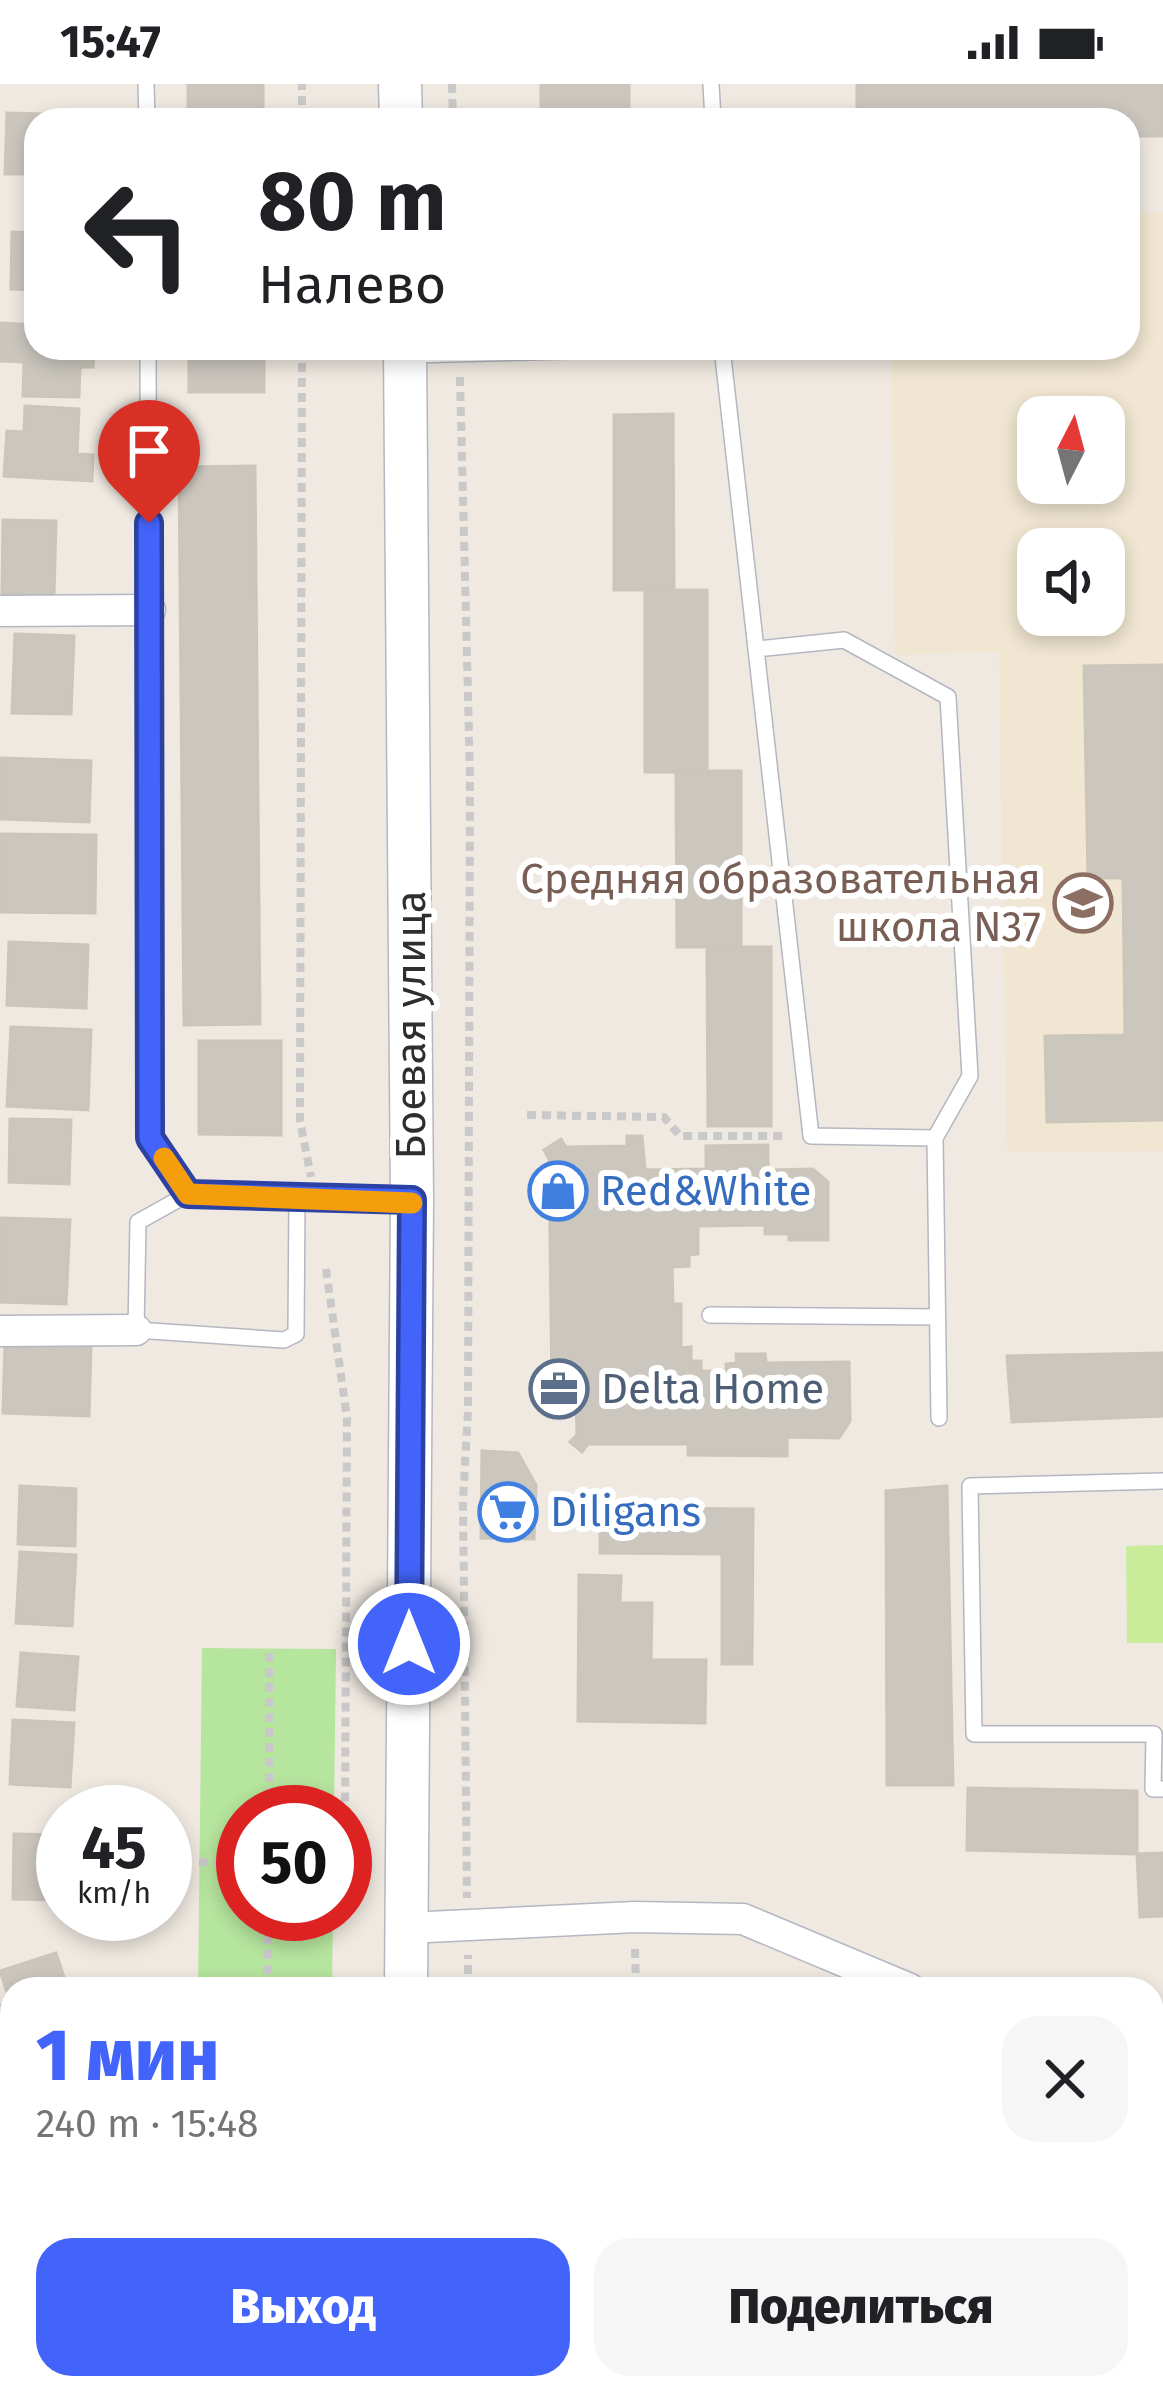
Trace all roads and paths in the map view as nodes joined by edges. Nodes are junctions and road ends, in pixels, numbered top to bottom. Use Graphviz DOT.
graph roads {
  1 [pos="148,360"];
  2 [pos="302,360"];
  3 [pos="405,360"];
  4 [pos="459,360"];
  5 [pos="723,360"];
  6 [pos="150,610"];
  7 [pos="0,611"];
  8 [pos="757,649"];
  9 [pos="527,1115"];
  10 [pos="811,1136"];
  11 [pos="935,1138"];
  12 [pos="188,1194"];
  13 [pos="306,1197"];
  14 [pos="412,1200"];
  15 [pos="325,1264"];
  16 [pos="710,1315"];
  17 [pos="937,1317"];
  18 [pos="136,1330"];
  19 [pos="0,1331"];
  20 [pos="939,1418"];
  21 [pos="1163,1481"];
  22 [pos="269,1648"];
  23 [pos="268,1785"];
  24 [pos="345,1785"];
  25 [pos="1163,1789"];
  26 [pos="200,1862"];
  27 [pos="216,1862"];
  28 [pos="468,1925"];
  29 [pos="406,1928"];
  30 [pos="268,1941"];
  31 [pos="268,1977"];
  32 [pos="406,1977"];
  33 [pos="467,1977"];
  34 [pos="881,1977"];
  1 -- 6 [label="lane"];
  2 -- 13 [label="path"];
  3 -- 14 [label="main road, Боевая улица"];
  4 -- 28 [label="path"];
  5 -- 8 [label="lane"];
  6 -- 7 [label="street"];
  6 -- 12 [label="lane"];
  8 -- 10 [label="lane"];
  8 -- 11 [label="lane"];
  9 -- 10 [label="path"];
  10 -- 11 [label="lane"];
  11 -- 17 [label="lane"];
  12 -- 13 [label="lane"];
  12 -- 18 [label="lane"];
  13 -- 14 [label="lane"];
  13 -- 18 [label="lane"];
  14 -- 29 [label="main road, Боевая улица"];
  15 -- 24 [label="path"];
  16 -- 17 [label="lane"];
  17 -- 20 [label="lane"];
  18 -- 19 [label="street"];
  21 -- 25 [label="lane"];
  22 -- 23 [label="path"];
  26 -- 27 [label="path"];
  28 -- 29 [label="street"];
  28 -- 33 [label="path"];
  28 -- 34 [label="street"];
  29 -- 32 [label="main road, Боевая улица"];
  30 -- 31 [label="path"];
}
